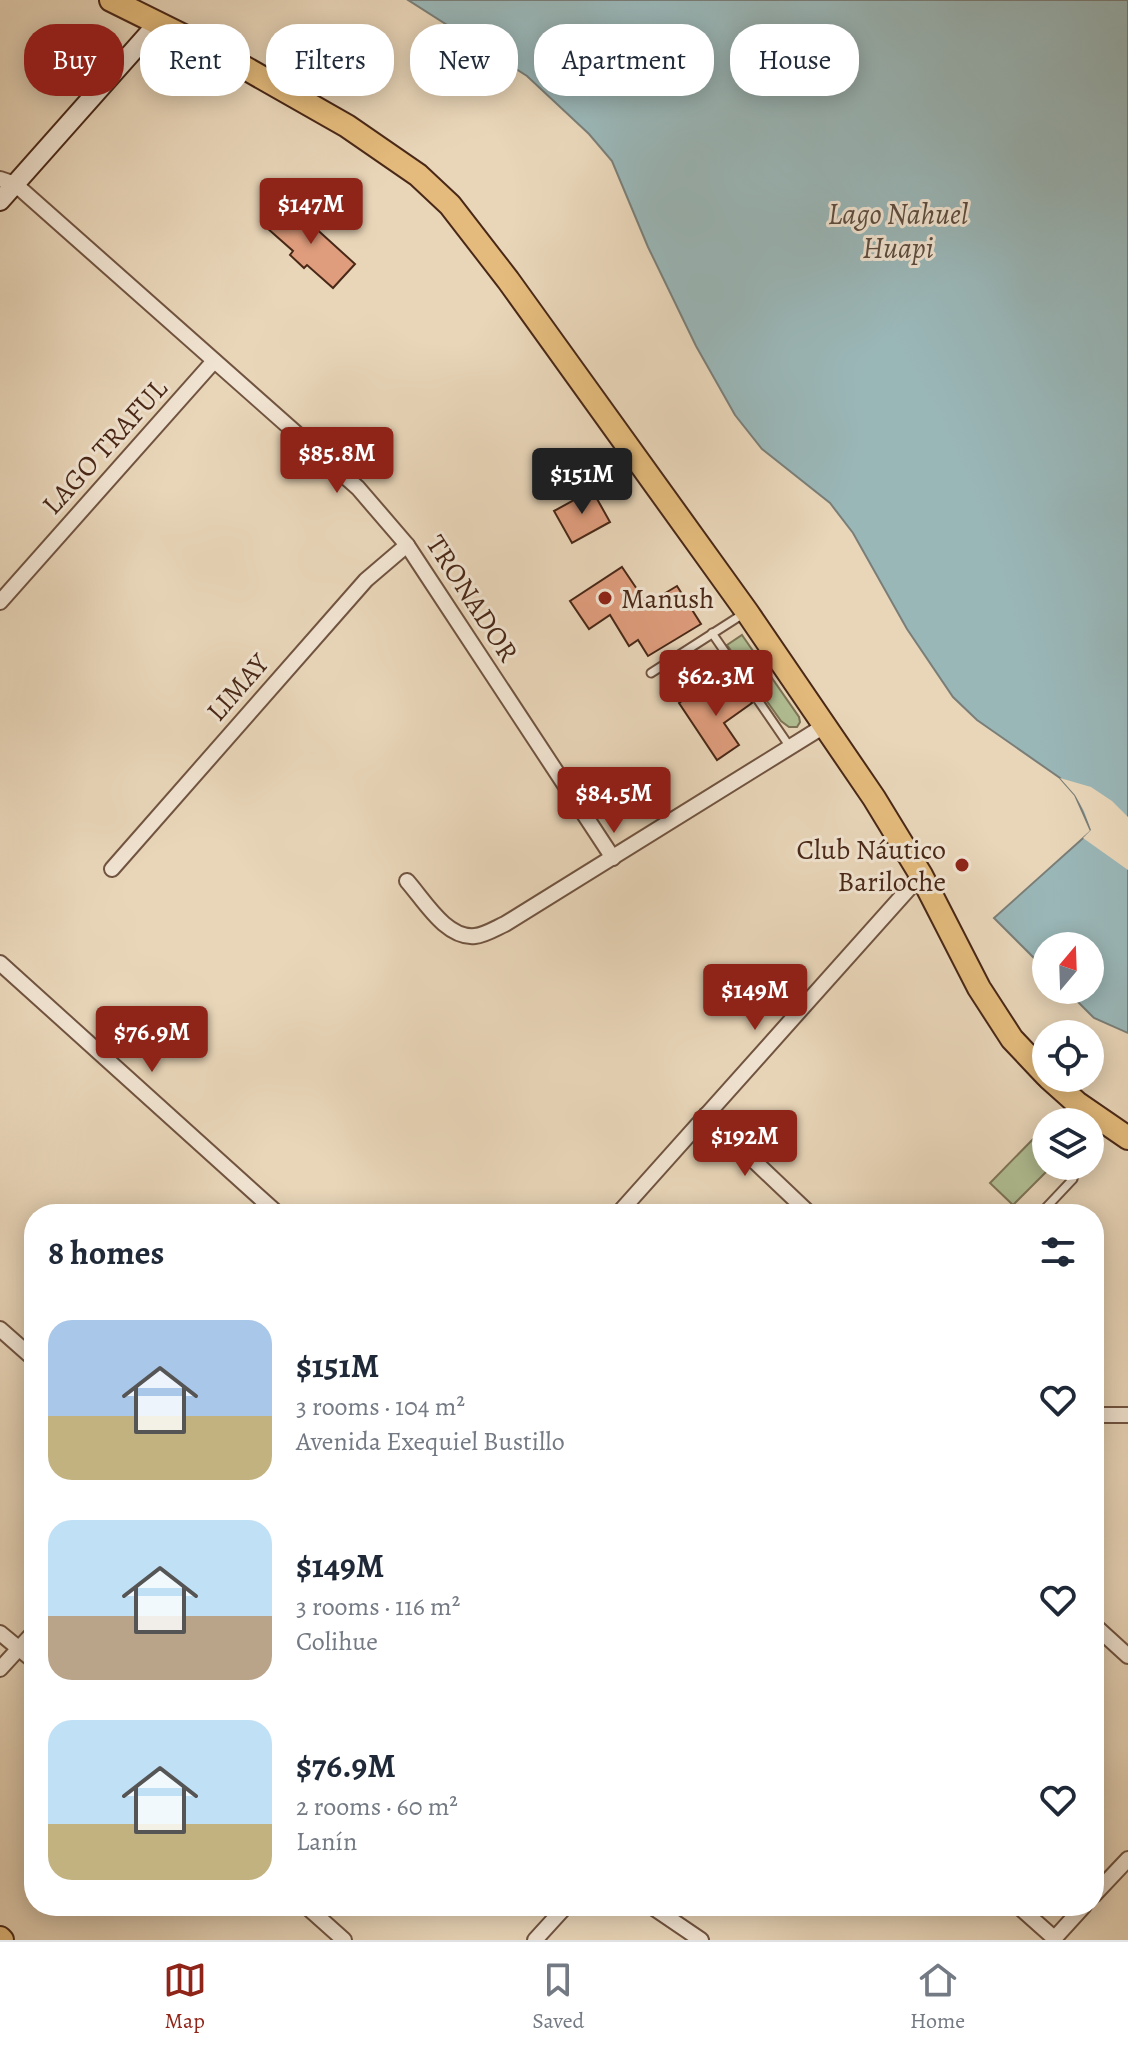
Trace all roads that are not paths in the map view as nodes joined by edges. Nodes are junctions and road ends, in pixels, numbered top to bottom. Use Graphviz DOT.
graph roads {
  1 [pos="111,0"];
  2 [pos="158,23"];
  3 [pos="8,182"];
  4 [pos="0,201"];
  5 [pos="214,361"];
  6 [pos="407,545"];
  7 [pos="0,602"];
  8 [pos="747,612"];
  9 [pos="712,633"];
  10 [pos="651,673"];
  11 [pos="824,726"];
  12 [pos="791,749"];
  13 [pos="613,858"];
  14 [pos="112,869"];
  15 [pos="921,875"];
  16 [pos="407,881"];
  17 [pos="0,963"];
  18 [pos="1032,1061"];
  19 [pos="706,1115"];
  20 [pos="1104,1127"];
  21 [pos="1128,1138"];
  22 [pos="1072,1180"];
  23 [pos="267,1204"];
  24 [pos="627,1204"];
  25 [pos="799,1204"];
  26 [pos="1049,1204"];
  27 [pos="0,1329"];
  28 [pos="24,1350"];
  29 [pos="1104,1415"];
  30 [pos="1128,1415"];
  31 [pos="0,1633"];
  32 [pos="1104,1634"];
  33 [pos="24,1643"];
  34 [pos="19,1648"];
  35 [pos="24,1652"];
  36 [pos="1128,1656"];
  37 [pos="0,1669"];
  38 [pos="1128,1859"];
  39 [pos="1104,1884"];
  40 [pos="317,1916"];
  41 [pos="557,1916"];
  42 [pos="666,1916"];
  43 [pos="1029,1916"];
  44 [pos="1075,1916"];
  45 [pos="1053,1939"];
  46 [pos="344,1940"];
  47 [pos="535,1940"];
  48 [pos="701,1940"];
  1 -- 2 [label="main road"];
  2 -- 3 [label="main road"];
  2 -- 8 [label="main road"];
  3 -- 4 [label="main road"];
  3 -- 5 [label="street, TRONADOR"];
  5 -- 6 [label="street, TRONADOR"];
  5 -- 7 [label="street, LAGO TRAFUL"];
  6 -- 13 [label="street, TRONADOR"];
  6 -- 14 [label="street, LIMAY"];
  8 -- 9 [label="lane"];
  8 -- 11 [label="main road"];
  9 -- 10 [label="lane"];
  9 -- 12 [label="lane"];
  11 -- 12 [label="street"];
  11 -- 15 [label="main road"];
  12 -- 13 [label="street"];
  13 -- 16 [label="street"];
  15 -- 18 [label="main road"];
  15 -- 19 [label="street"];
  17 -- 23 [label="street"];
  19 -- 24 [label="street"];
  19 -- 25 [label="street"];
  20 -- 21 [label="main road"];
  22 -- 26 [label="lane"];
  27 -- 28 [label="street"];
  29 -- 30 [label="street"];
  31 -- 34 [label="street"];
  32 -- 36 [label="street"];
  33 -- 34 [label="street"];
  34 -- 35 [label="street"];
  34 -- 37 [label="street"];
  38 -- 39 [label="street"];
  40 -- 46 [label="street"];
  41 -- 47 [label="street"];
  42 -- 48 [label="street"];
  43 -- 45 [label="street"];
  44 -- 45 [label="street"];
}
